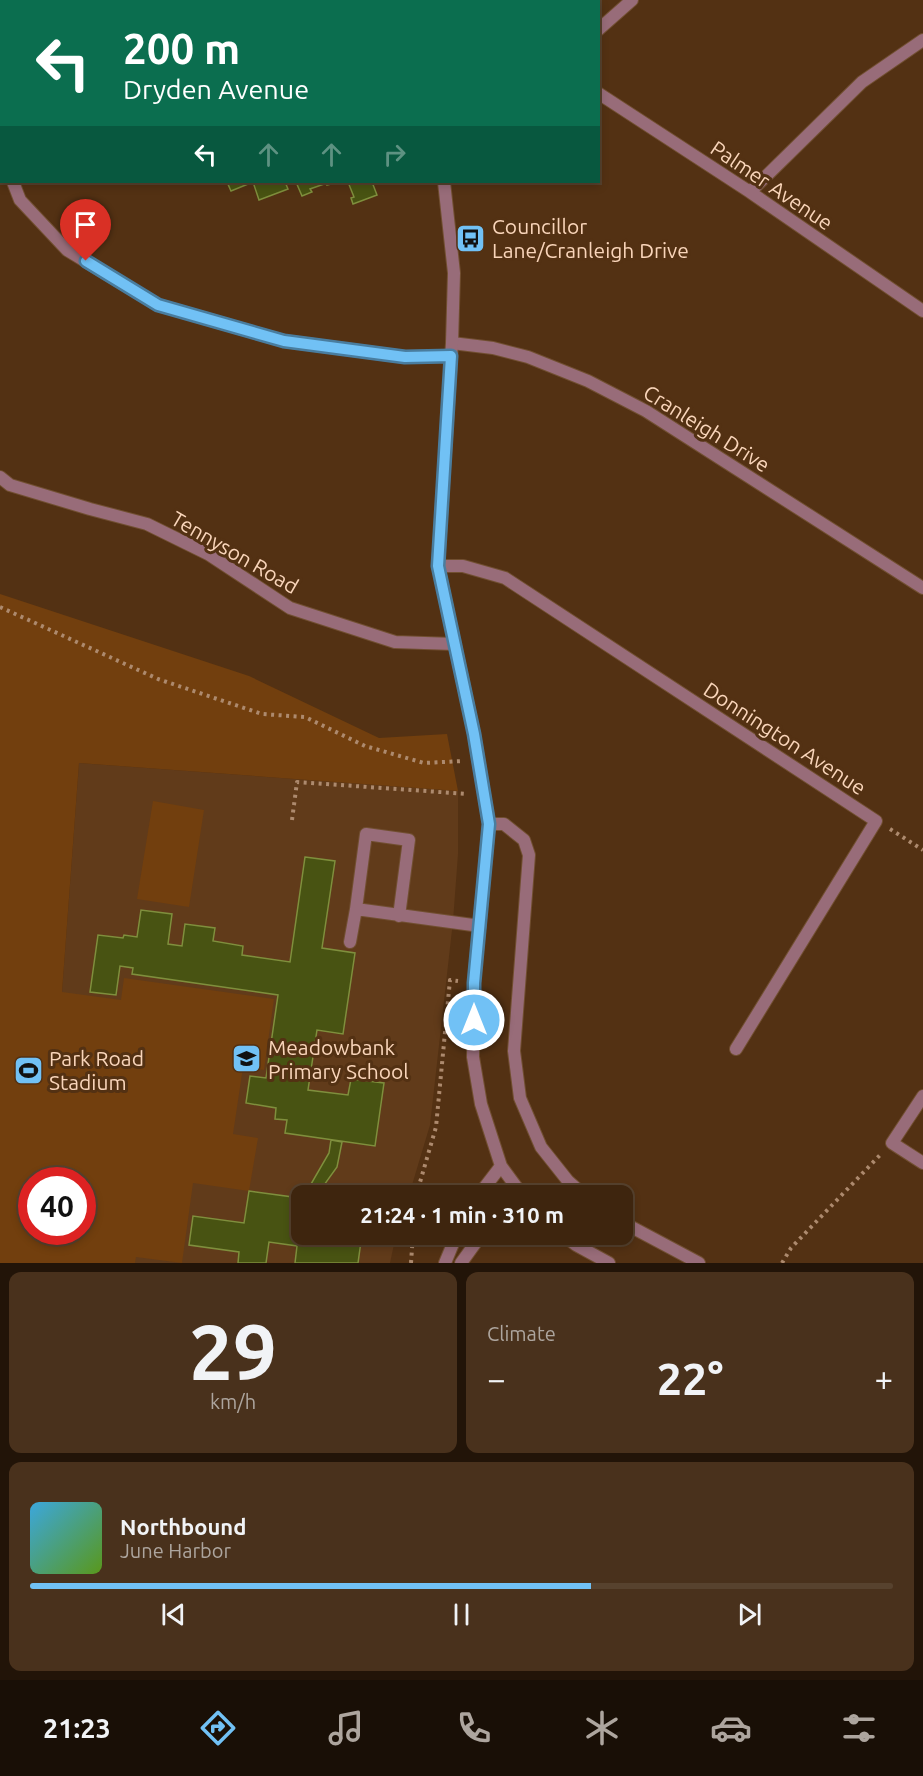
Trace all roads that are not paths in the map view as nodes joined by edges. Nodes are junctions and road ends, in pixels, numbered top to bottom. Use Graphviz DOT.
graph roads {
  1 [pos="632,0"];
  2 [pos="600,28"];
  3 [pos="923,40"];
  4 [pos="600,94"];
  5 [pos="13,183"];
  6 [pos="444,183"];
  7 [pos="750,192"];
  8 [pos="923,311"];
  9 [pos="451,350"];
  10 [pos="0,477"];
  11 [pos="438,566"];
  12 [pos="923,588"];
  13 [pos="454,644"];
  14 [pos="489,824"];
  15 [pos="356,909"];
  16 [pos="399,916"];
  17 [pos="480,926"];
  18 [pos="350,942"];
  19 [pos="736,1049"];
  20 [pos="923,1096"];
  21 [pos="923,1163"];
  22 [pos="501,1166"];
  23 [pos="486,1185"];
  24 [pos="516,1185"];
  25 [pos="573,1185"];
  26 [pos="633,1228"];
  27 [pos="452,1245"];
  28 [pos="474,1245"];
  29 [pos="576,1245"];
  30 [pos="445,1263"];
  31 [pos="461,1263"];
  32 [pos="609,1263"];
  33 [pos="699,1263"];
  1 -- 2 [label="street"];
  3 -- 7 [label="street"];
  4 -- 7 [label="street, Palmer Avenue"];
  5 -- 9 [label="street, Cranleigh Drive"];
  6 -- 9 [label="street"];
  7 -- 8 [label="street, Palmer Avenue"];
  9 -- 11 [label="street"];
  9 -- 12 [label="street, Cranleigh Drive"];
  10 -- 13 [label="street, Tennyson Road"];
  11 -- 13 [label="street"];
  11 -- 19 [label="street, Donnington Avenue"];
  13 -- 14 [label="street"];
  14 -- 17 [label="street"];
  14 -- 25 [label="street"];
  15 -- 16 [label="street"];
  15 -- 16 [label="street"];
  15 -- 18 [label="street"];
  16 -- 17 [label="street"];
  17 -- 22 [label="street"];
  20 -- 21 [label="street"];
  22 -- 23 [label="street"];
  22 -- 24 [label="street"];
  26 -- 33 [label="street"];
  27 -- 30 [label="street"];
  28 -- 31 [label="street"];
  29 -- 32 [label="street"];
}
